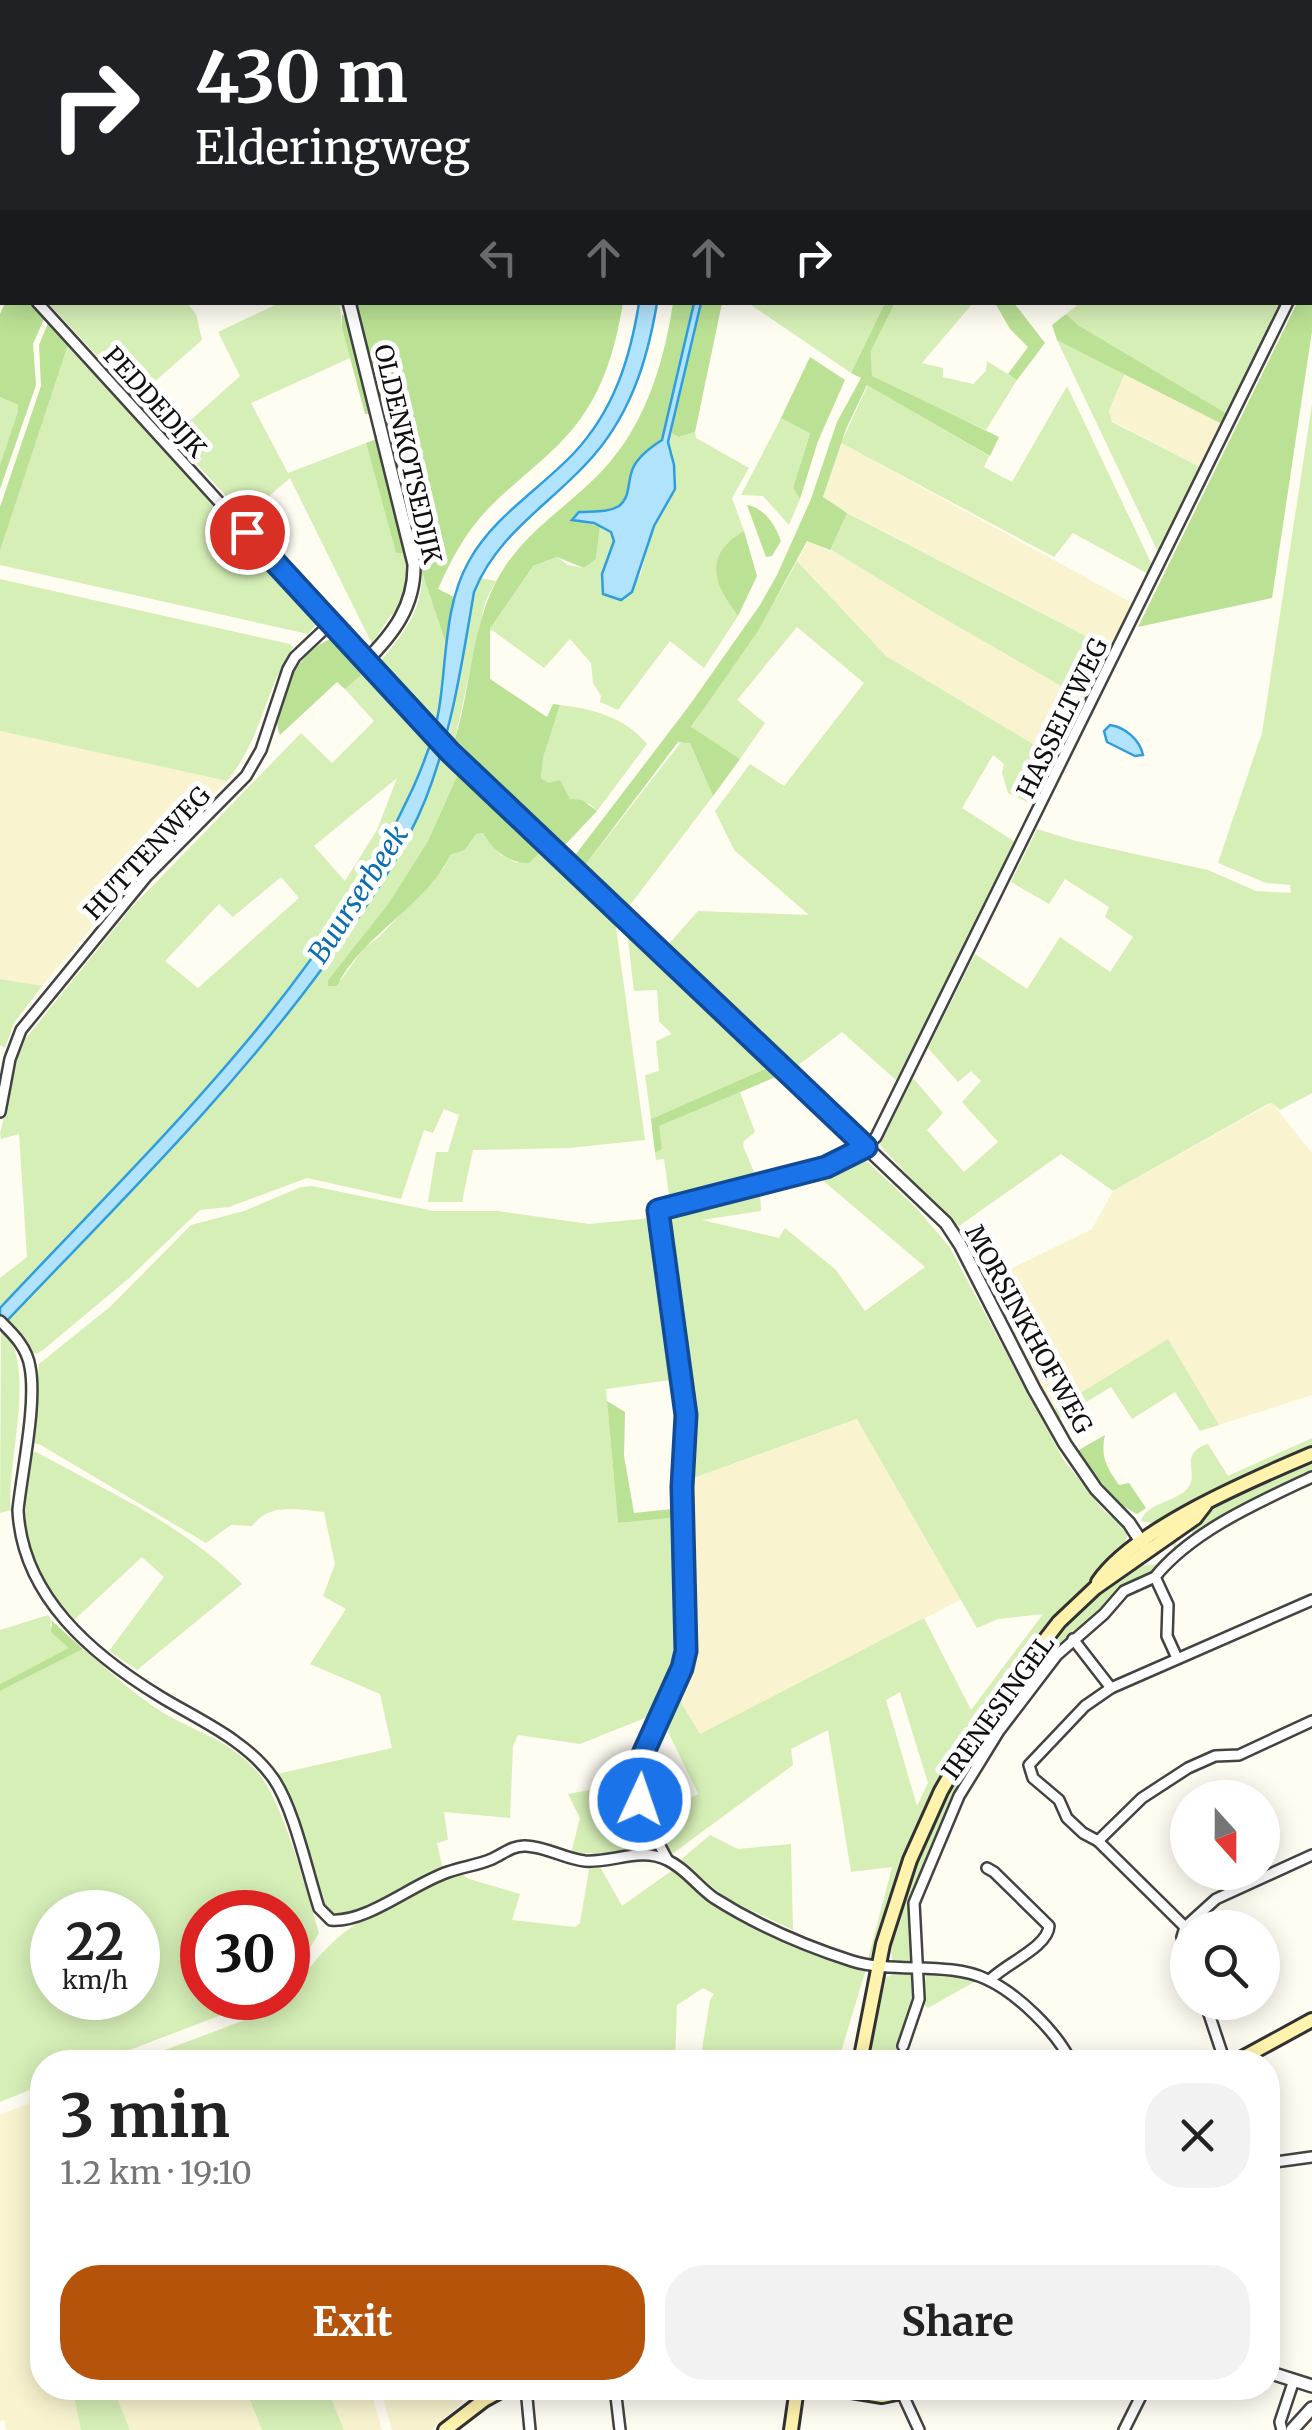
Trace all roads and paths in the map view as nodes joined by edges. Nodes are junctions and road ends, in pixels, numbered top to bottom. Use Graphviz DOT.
graph roads {
  1 [pos="40,305"];
  2 [pos="350,305"];
  3 [pos="1287,305"];
  4 [pos="330,624"];
  5 [pos="365,662"];
  6 [pos="0,1112"];
  7 [pos="866,1147"];
  8 [pos="0,1321"];
  9 [pos="1312,1454"];
  10 [pos="1312,1477"];
  11 [pos="1146,1544"];
  12 [pos="1154,1577"];
  13 [pos="1312,1600"];
  14 [pos="1073,1638"];
  15 [pos="1178,1658"];
  16 [pos="1111,1688"];
  17 [pos="1312,1720"];
  18 [pos="1098,1841"];
  19 [pos="1312,1856"];
  20 [pos="667,1860"];
  21 [pos="987,1868"];
  22 [pos="1203,1910"];
  23 [pos="1170,1911"];
  24 [pos="882,1966"];
  25 [pos="919,1970"];
  26 [pos="990,1980"];
  27 [pos="1211,2020"];
  28 [pos="1312,2021"];
  29 [pos="903,2046"];
  30 [pos="863,2050"];
  31 [pos="1063,2050"];
  32 [pos="1220,2050"];
  33 [pos="1258,2050"];
  34 [pos="1312,2157"];
  35 [pos="1280,2161"];
  36 [pos="1280,2376"];
  37 [pos="1294,2380"];
  38 [pos="1312,2386"];
  39 [pos="484,2400"];
  40 [pos="527,2400"];
  41 [pos="616,2400"];
  42 [pos="796,2400"];
  43 [pos="905,2400"];
  44 [pos="1139,2400"];
  45 [pos="1312,2408"];
  46 [pos="445,2430"];
  47 [pos="530,2430"];
  48 [pos="620,2430"];
  49 [pos="791,2430"];
  50 [pos="920,2430"];
  51 [pos="1124,2430"];
  52 [pos="1282,2430"];
  53 [pos="1292,2430"];
  1 -- 4 [label="street, PEDDEDIJK"];
  2 -- 5 [label="street, OLDENKOTSEDIJK"];
  3 -- 7 [label="street, HASSELTWEG"];
  4 -- 5 [label="street, PEDDEDIJK"];
  4 -- 6 [label="street, HUTTENWEG"];
  5 -- 7 [label="street, MORSINKHOFWEG"];
  7 -- 11 [label="street, MORSINKHOFWEG"];
  7 -- 20 [label="street"];
  8 -- 20 [label="street"];
  9 -- 11 [label="main road"];
  10 -- 12 [label="street, IRENESINGEL"];
  11 -- 24 [label="main road"];
  12 -- 14 [label="street, IRENESINGEL"];
  12 -- 15 [label="street"];
  13 -- 15 [label="street"];
  14 -- 16 [label="street, IRENESINGEL"];
  14 -- 25 [label="street, IRENESINGEL"];
  15 -- 16 [label="street"];
  16 -- 18 [label="street"];
  17 -- 18 [label="street"];
  18 -- 23 [label="street"];
  19 -- 22 [label="street"];
  20 -- 24 [label="street"];
  21 -- 26 [label="street"];
  24 -- 25 [label="street"];
  24 -- 30 [label="main road"];
  25 -- 26 [label="street"];
  25 -- 29 [label="street, IRENESINGEL"];
  26 -- 31 [label="street"];
  27 -- 32 [label="street"];
  28 -- 33 [label="main road"];
  34 -- 35 [label="street"];
  36 -- 37 [label="street"];
  37 -- 38 [label="street"];
  37 -- 52 [label="street"];
  39 -- 46 [label="main road"];
  40 -- 47 [label="street"];
  41 -- 48 [label="street"];
  42 -- 49 [label="main road"];
  43 -- 50 [label="street"];
  44 -- 51 [label="street"];
  45 -- 53 [label="street"];
}
